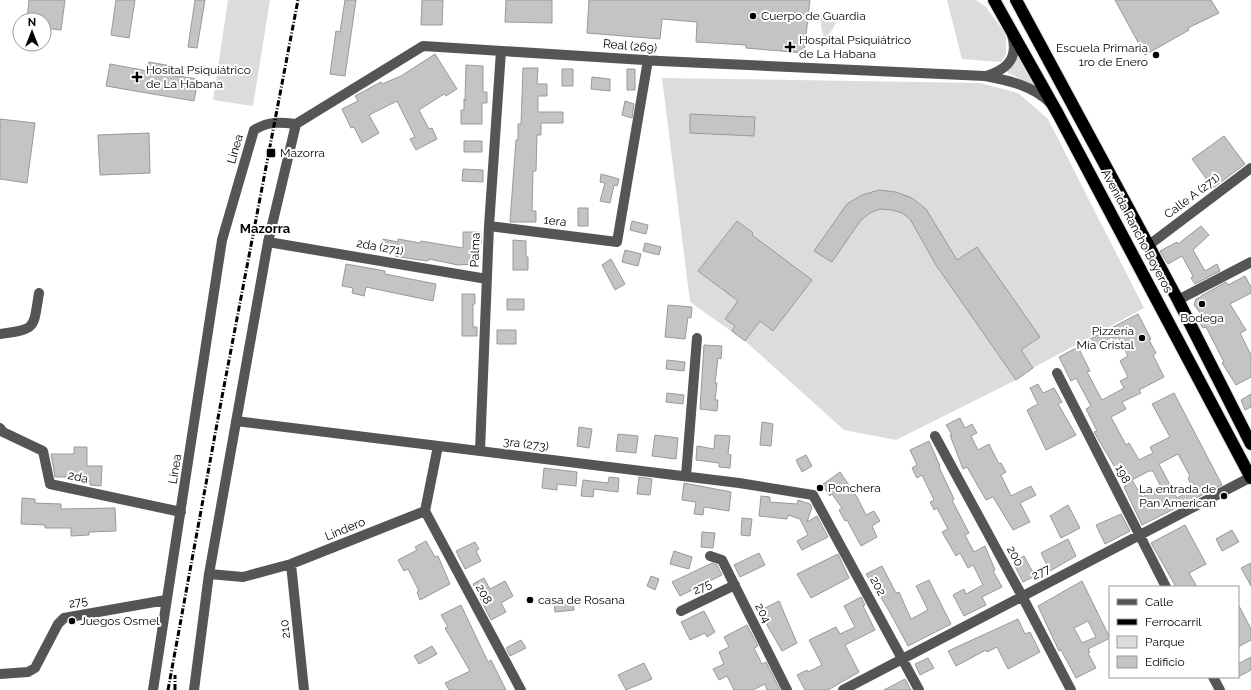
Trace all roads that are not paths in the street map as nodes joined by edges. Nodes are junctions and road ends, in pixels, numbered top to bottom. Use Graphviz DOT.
graph roads {
  1 [pos="988,0"];
  2 [pos="1016,0"];
  3 [pos="997,4"];
  4 [pos="1010,28"];
  5 [pos="501,51"];
  6 [pos="648,60"];
  7 [pos="985,76"];
  8 [pos="1058,114"];
  9 [pos="296,124"];
  10 [pos="1251,168"];
  11 [pos="489,226"];
  12 [pos="268,242"];
  13 [pos="1148,245"];
  14 [pos="1251,262"];
  15 [pos="487,279"];
  16 [pos="39,293"];
  17 [pos="1178,300"];
  18 [pos="0,334"];
  19 [pos="697,338"];
  20 [pos="1057,373"];
  21 [pos="236,422"];
  22 [pos="0,428"];
  23 [pos="935,436"];
  24 [pos="1251,444"];
  25 [pos="438,446"];
  26 [pos="480,451"];
  27 [pos="686,476"];
  28 [pos="1251,478"];
  29 [pos="813,495"];
  30 [pos="425,511"];
  31 [pos="181,512"];
  32 [pos="1139,536"];
  33 [pos="710,556"];
  34 [pos="291,564"];
  35 [pos="209,574"];
  36 [pos="735,586"];
  37 [pos="1165,586"];
  38 [pos="1022,596"];
  39 [pos="166,600"];
  40 [pos="681,611"];
  41 [pos="902,658"];
  42 [pos="0,674"];
  43 [pos="1214,678"];
  44 [pos="153,690"];
  45 [pos="194,690"];
  46 [pos="304,690"];
  47 [pos="521,690"];
  48 [pos="787,690"];
  49 [pos="843,690"];
  50 [pos="919,690"];
  51 [pos="1071,690"];
  52 [pos="1220,690"];
  1 -- 3 [label="street"];
  2 -- 13 [label="highway, Avenida Rancho Boyeros"];
  3 -- 4 [label="highway, Avenida Rancho Boyeros"];
  4 -- 7 [label="street, Real (269)"];
  4 -- 8 [label="highway, Avenida Rancho Boyeros"];
  5 -- 6 [label="street, Real (269)"];
  5 -- 9 [label="street, Real (269)"];
  5 -- 11 [label="street, Palma"];
  6 -- 7 [label="street, Real (269)"];
  6 -- 11 [label="street, 1era"];
  7 -- 8 [label="street, Real (269)"];
  8 -- 28 [label="highway, Avenida Rancho Boyeros"];
  9 -- 12 [label="street"];
  9 -- 31 [label="street, Linea"];
  10 -- 13 [label="street, Calle A (271)"];
  11 -- 15 [label="street, Palma"];
  12 -- 15 [label="street, 2da (271)"];
  12 -- 21 [label="street"];
  13 -- 17 [label="highway, Avenida Rancho Boyeros"];
  14 -- 17 [label="street"];
  15 -- 26 [label="street, Palma"];
  16 -- 18 [label="street"];
  17 -- 24 [label="highway, Avenida Rancho Boyeros"];
  19 -- 27 [label="street"];
  20 -- 32 [label="street, 198"];
  21 -- 25 [label="street, 3ra (273)"];
  21 -- 35 [label="street"];
  22 -- 31 [label="street, 2da"];
  23 -- 38 [label="street, 200"];
  25 -- 26 [label="street, 3ra (273)"];
  25 -- 30 [label="street"];
  26 -- 27 [label="street, 3ra (273)"];
  27 -- 29 [label="street, 3ra (273)"];
  28 -- 32 [label="street, 277"];
  29 -- 41 [label="street, 202"];
  30 -- 34 [label="street, Lindero"];
  30 -- 47 [label="street, 208"];
  31 -- 39 [label="street, Linea"];
  32 -- 37 [label="street, 198"];
  32 -- 38 [label="street, 277"];
  33 -- 36 [label="street, 204"];
  34 -- 35 [label="street, Lindero"];
  34 -- 46 [label="street, 210"];
  35 -- 45 [label="street"];
  36 -- 40 [label="street, 275"];
  36 -- 48 [label="street, 204"];
  38 -- 41 [label="street, 277"];
  38 -- 51 [label="street, 200"];
  39 -- 42 [label="street, 275"];
  39 -- 44 [label="street, Linea"];
  41 -- 49 [label="street, 277"];
  41 -- 50 [label="street, 202"];
  43 -- 52 [label="street"];
}
